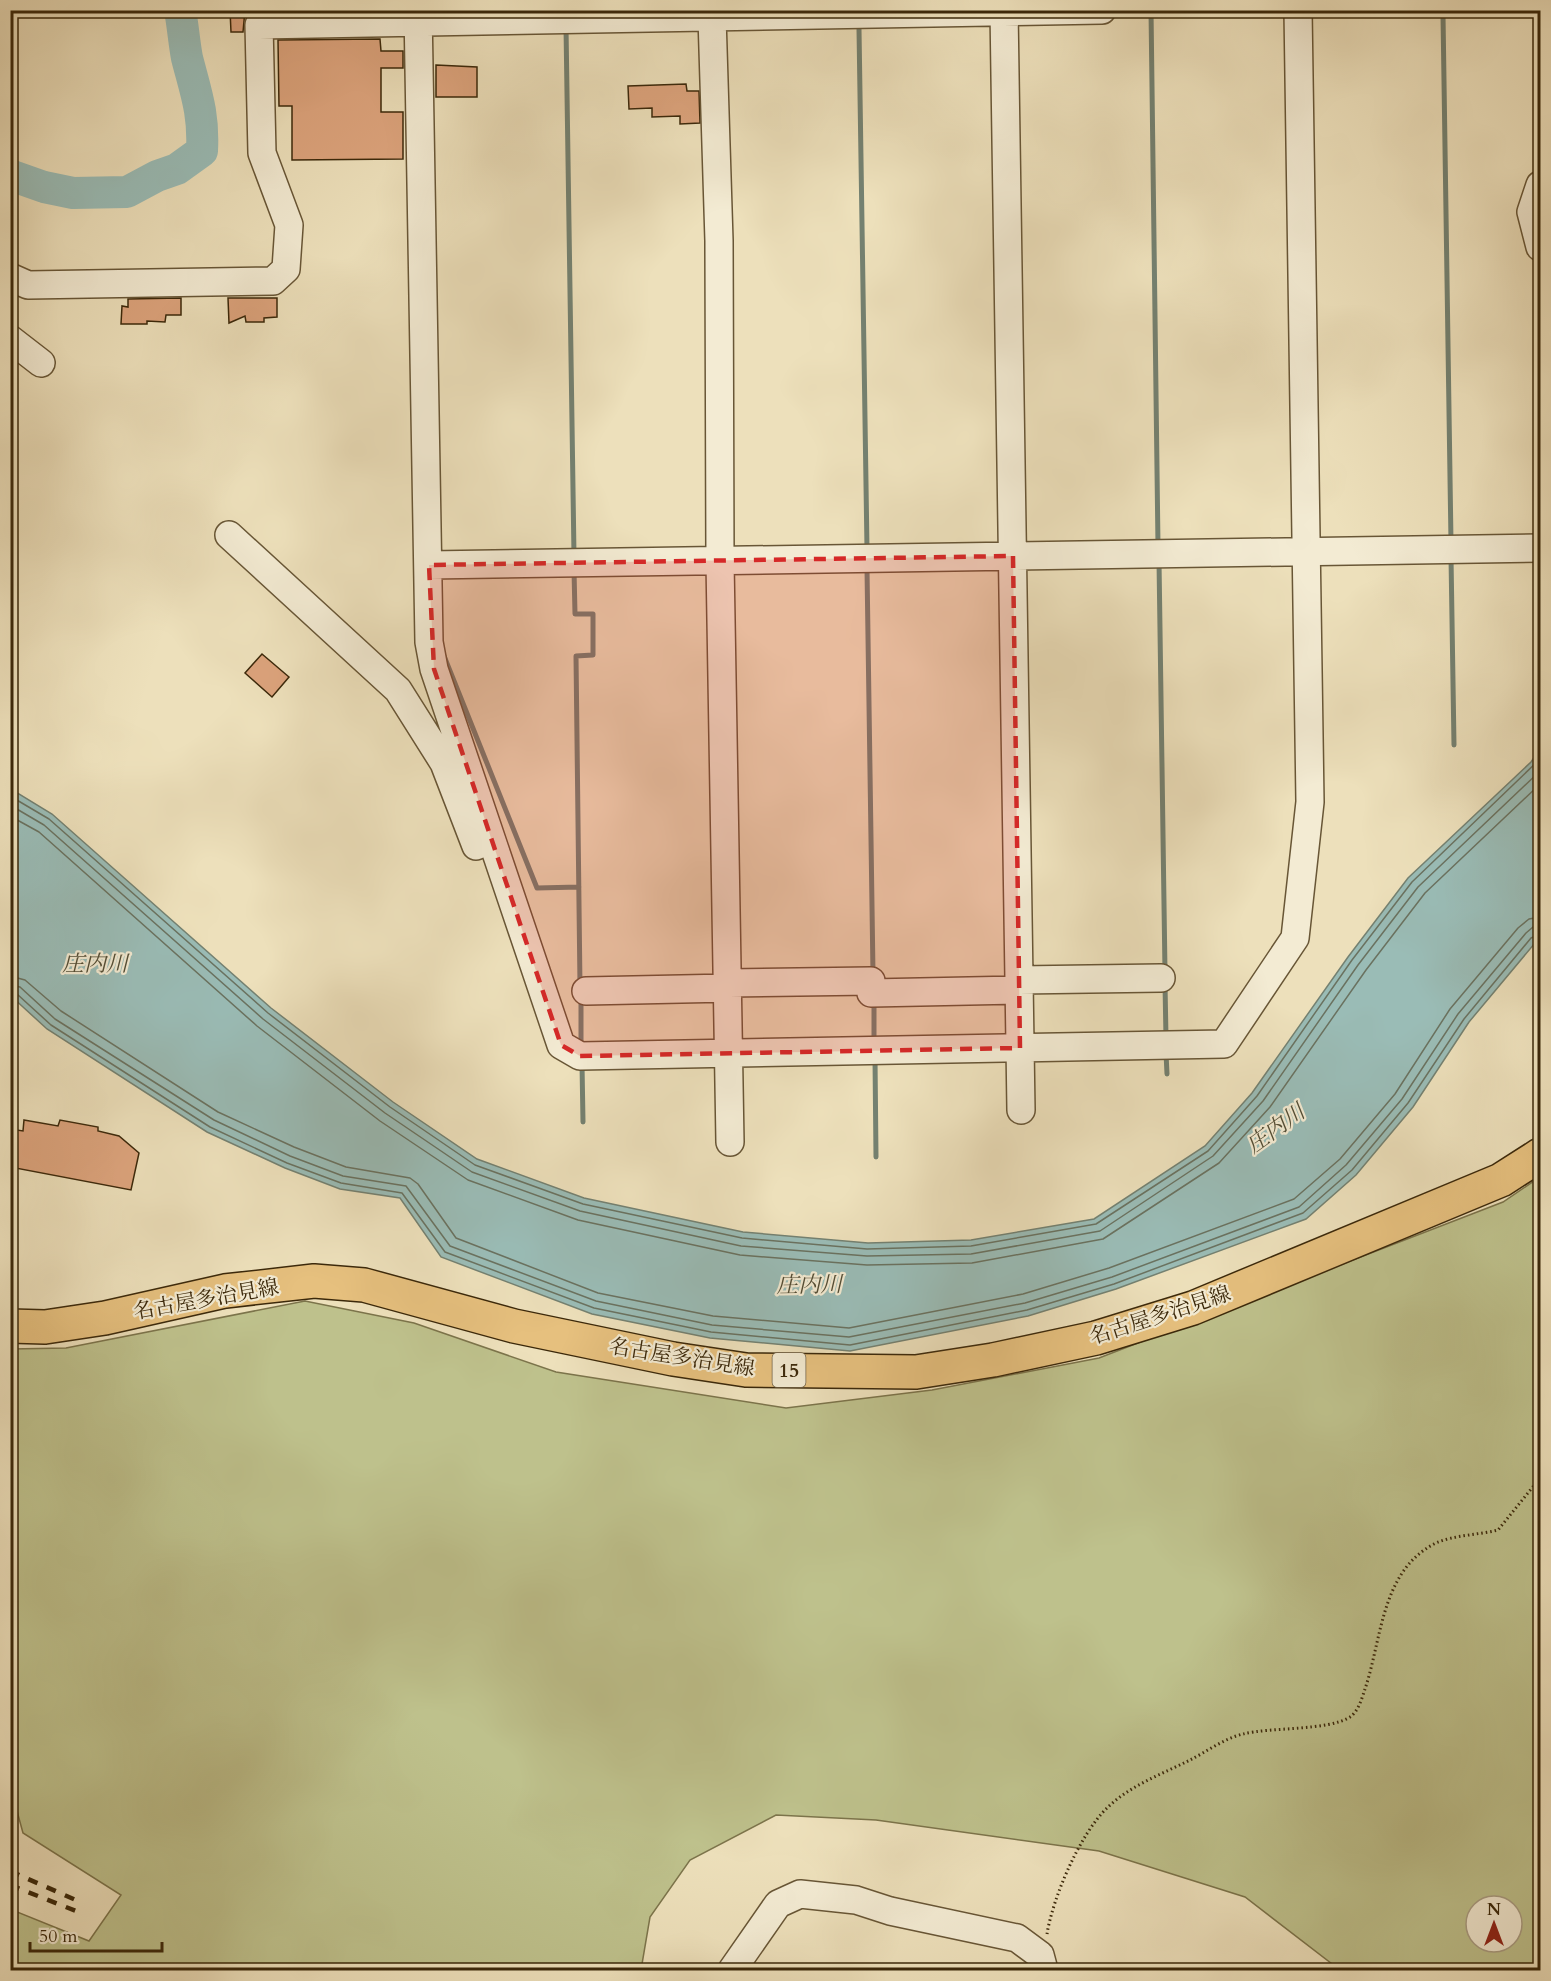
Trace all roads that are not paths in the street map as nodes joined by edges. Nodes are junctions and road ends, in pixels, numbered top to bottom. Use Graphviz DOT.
graph roads {
  1 [pos="1102,10"];
  2 [pos="1298,10"];
  3 [pos="1004,11"];
  4 [pos="418,16"];
  5 [pos="712,17"];
  6 [pos="1540,185"];
  7 [pos="1540,248"];
  8 [pos="10,277"];
  9 [pos="10,339"];
  10 [pos="41,363"];
  11 [pos="229,535"];
  12 [pos="1540,548"];
  13 [pos="1306,551"];
  14 [pos="1013,556"];
  15 [pos="720,562"];
  16 [pos="429,565"];
  17 [pos="517,912"];
  18 [pos="1161,978"];
  19 [pos="1019,985"];
  20 [pos="729,986"];
  21 [pos="586,991"];
  22 [pos="1020,1048"];
  23 [pos="730,1053"];
  24 [pos="1021,1110"];
  25 [pos="730,1142"];
  26 [pos="1540,1155"];
  27 [pos="10,1326"];
  28 [pos="1042,1963"];
  29 [pos="732,1971"];
  1 -- 3 [label="street"];
  2 -- 13 [label="street"];
  3 -- 5 [label="street"];
  3 -- 14 [label="street"];
  4 -- 5 [label="street"];
  4 -- 8 [label="street"];
  4 -- 16 [label="street"];
  5 -- 15 [label="street"];
  6 -- 7 [label="street"];
  9 -- 10 [label="street"];
  11 -- 17 [label="street"];
  12 -- 13 [label="street"];
  13 -- 14 [label="street"];
  13 -- 22 [label="street"];
  14 -- 15 [label="street"];
  14 -- 19 [label="street"];
  15 -- 16 [label="street"];
  15 -- 20 [label="street"];
  16 -- 17 [label="street"];
  17 -- 23 [label="street"];
  18 -- 19 [label="street"];
  19 -- 20 [label="street"];
  19 -- 22 [label="street"];
  20 -- 21 [label="street"];
  20 -- 23 [label="street"];
  22 -- 23 [label="street"];
  22 -- 24 [label="street"];
  23 -- 25 [label="street"];
  26 -- 27 [label="main road, 名古屋多治見線 / 15"];
  28 -- 29 [label="street"];
}
